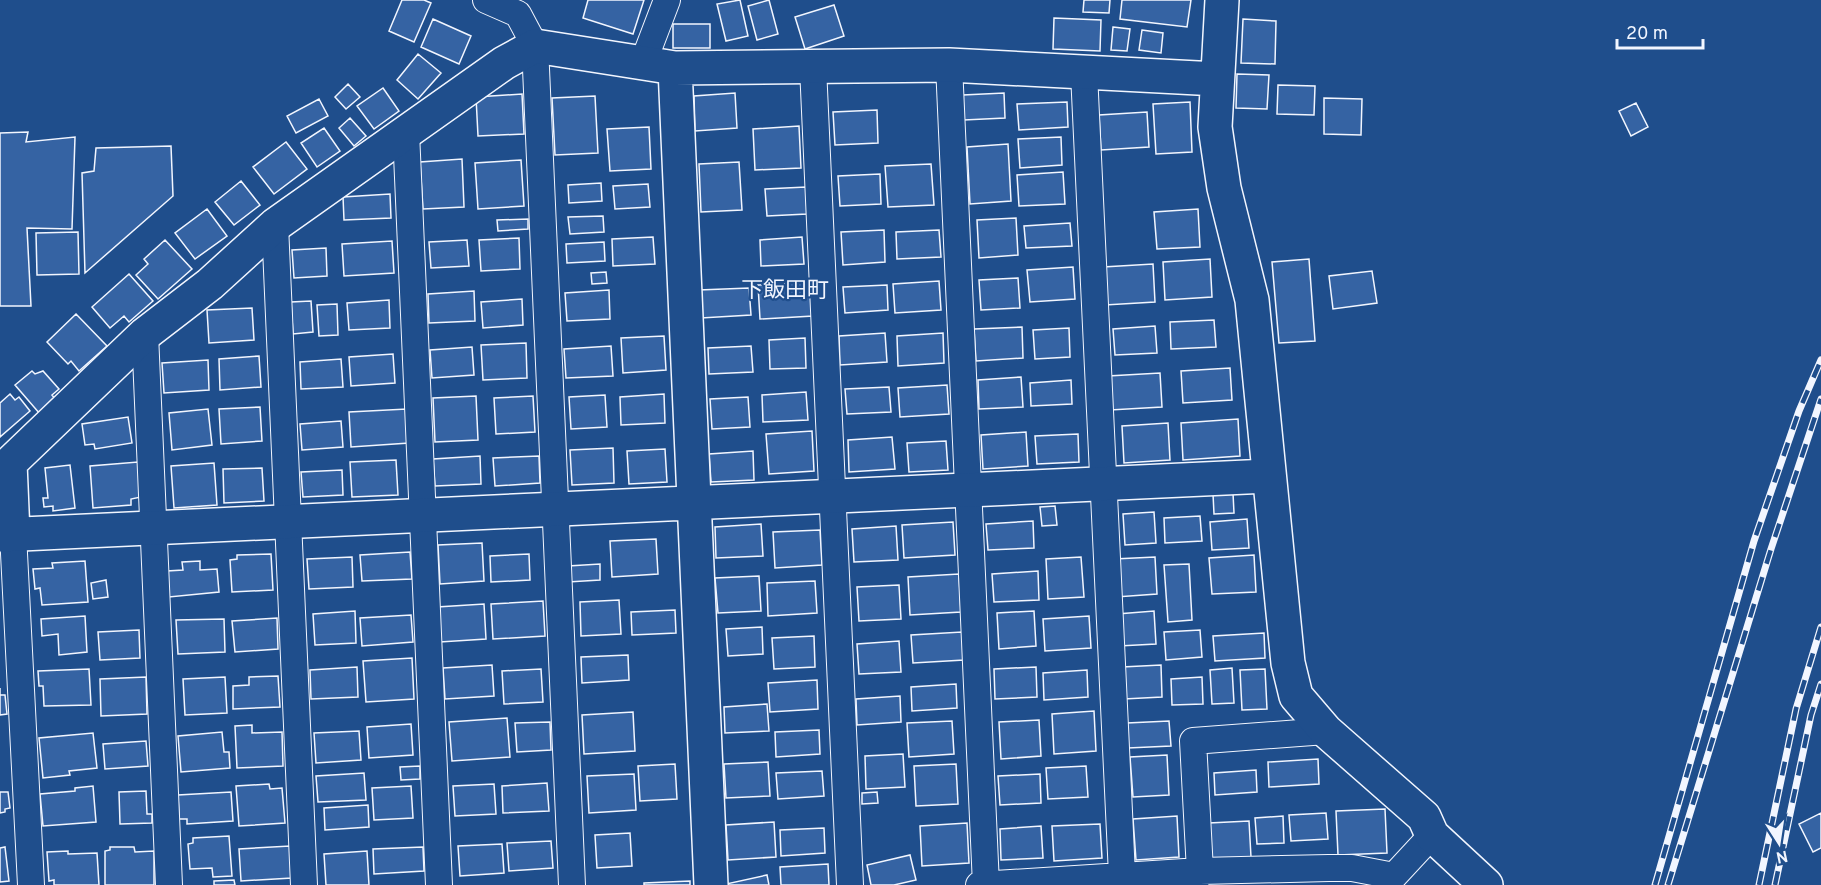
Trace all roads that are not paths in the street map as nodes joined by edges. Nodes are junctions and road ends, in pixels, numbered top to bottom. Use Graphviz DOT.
graph roads {
  1 [pos="486,0"];
  2 [pos="667,0"];
  3 [pos="1222,0"];
  4 [pos="535,46"];
  5 [pos="643,63"];
  6 [pos="949,65"];
  7 [pos="813,67"];
  8 [pos="675,68"];
  9 [pos="1084,73"];
  10 [pos="1217,79"];
  11 [pos="406,132"];
  12 [pos="275,225"];
  13 [pos="146,334"];
  14 [pos="1268,476"];
  15 [pos="1103,483"];
  16 [pos="969,490"];
  17 [pos="833,496"];
  18 [pos="695,502"];
  19 [pos="556,509"];
  20 [pos="423,515"];
  21 [pos="288,521"];
  22 [pos="154,528"];
  23 [pos="7,535"];
  24 [pos="1326,731"];
  25 [pos="1432,835"];
  26 [pos="1122,875"];
  27 [pos="1197,878"];
  28 [pos="984,884"];
  29 [pos="31,885"];
  30 [pos="170,885"];
  31 [pos="304,885"];
  32 [pos="439,885"];
  33 [pos="572,885"];
  34 [pos="711,885"];
  35 [pos="850,885"];
  36 [pos="1486,885"];
  1 -- 4 [label="street"];
  2 -- 5 [label="street"];
  3 -- 10 [label="street"];
  4 -- 5 [label="street"];
  4 -- 11 [label="street"];
  4 -- 19 [label="street"];
  5 -- 8 [label="street"];
  6 -- 7 [label="street"];
  6 -- 9 [label="street"];
  6 -- 16 [label="street"];
  7 -- 8 [label="street"];
  7 -- 17 [label="street"];
  8 -- 18 [label="street"];
  9 -- 10 [label="street"];
  9 -- 15 [label="street"];
  10 -- 14 [label="street"];
  11 -- 12 [label="street"];
  11 -- 20 [label="street"];
  12 -- 13 [label="street"];
  12 -- 21 [label="street"];
  13 -- 22 [label="street"];
  13 -- 23 [label="street"];
  14 -- 15 [label="street"];
  14 -- 24 [label="street"];
  15 -- 16 [label="street"];
  15 -- 26 [label="street"];
  16 -- 17 [label="street"];
  16 -- 28 [label="street"];
  17 -- 18 [label="street"];
  17 -- 35 [label="street"];
  18 -- 19 [label="street"];
  18 -- 34 [label="street"];
  19 -- 20 [label="street"];
  19 -- 33 [label="street"];
  20 -- 21 [label="street"];
  20 -- 32 [label="street"];
  21 -- 22 [label="street"];
  21 -- 31 [label="street"];
  22 -- 23 [label="street"];
  22 -- 30 [label="street"];
  23 -- 29 [label="street"];
  24 -- 25 [label="street"];
  24 -- 27 [label="street"];
  25 -- 27 [label="street"];
  25 -- 36 [label="street"];
  26 -- 27 [label="street"];
  26 -- 28 [label="street"];
}
